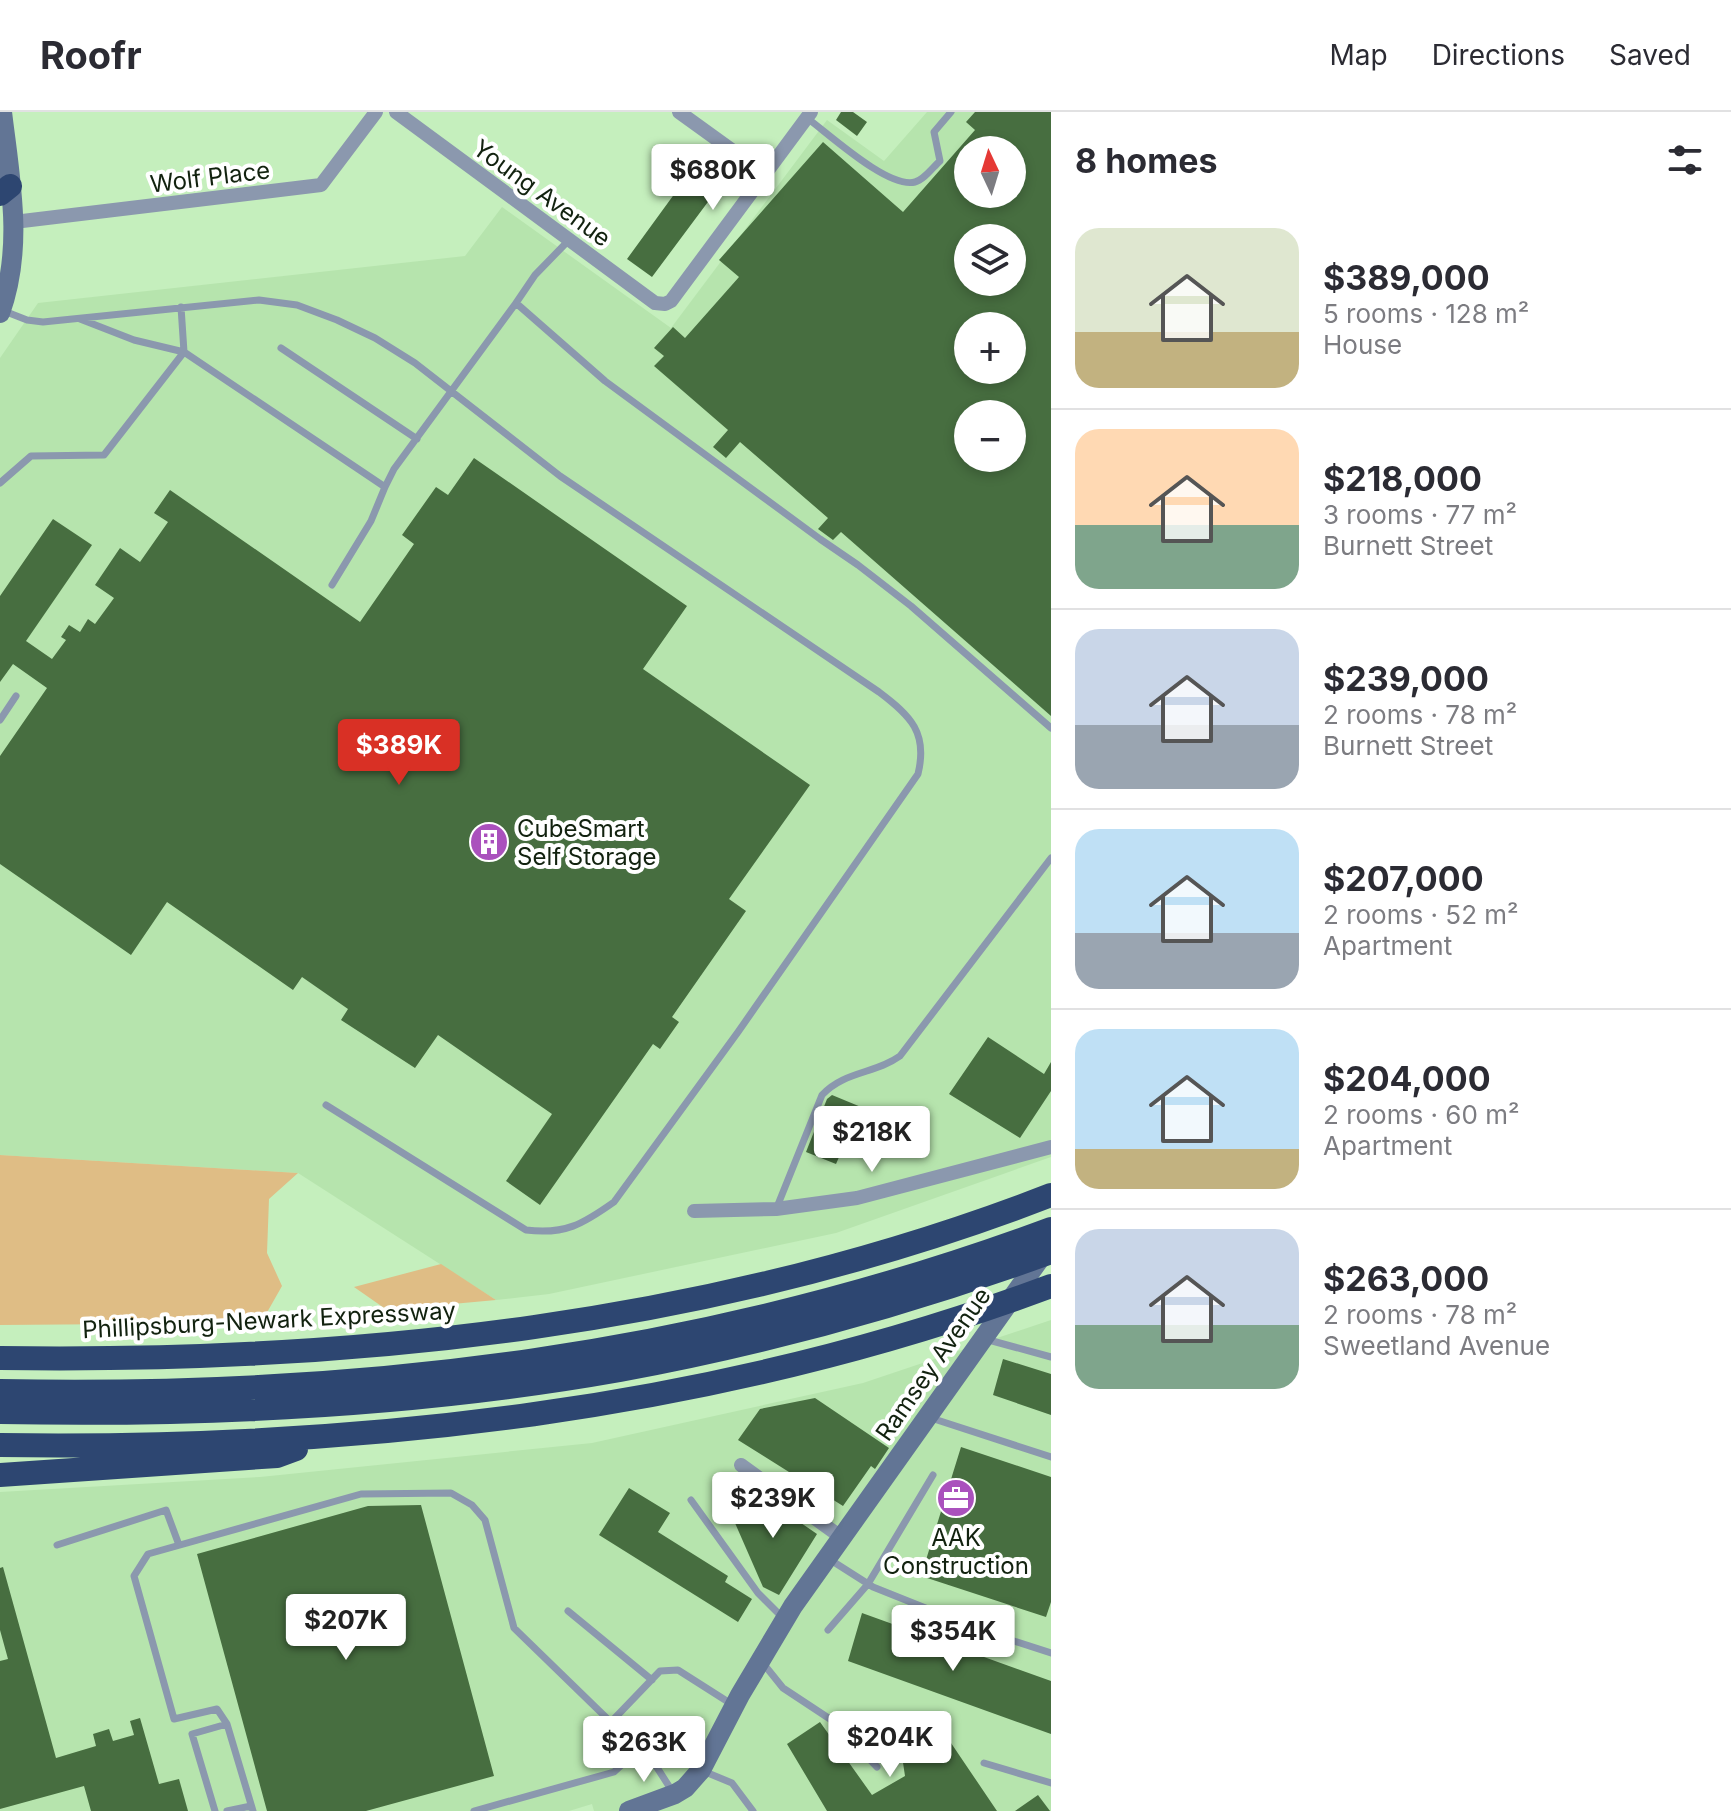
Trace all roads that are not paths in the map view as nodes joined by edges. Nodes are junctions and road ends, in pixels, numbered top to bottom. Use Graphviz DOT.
graph roads {
  1 [pos="2,112"];
  2 [pos="376,112"];
  3 [pos="396,112"];
  4 [pos="679,112"];
  5 [pos="951,112"];
  6 [pos="809,115"];
  7 [pos="765,174"];
  8 [pos="5,190"];
  9 [pos="14,222"];
  10 [pos="569,240"];
  11 [pos="516,303"];
  12 [pos="181,307"];
  13 [pos="1,311"];
  14 [pos="78,318"];
  15 [pos="281,348"];
  16 [pos="184,352"];
  17 [pos="453,391"];
  18 [pos="417,439"];
  19 [pos="0,483"];
  20 [pos="385,487"];
  21 [pos="332,585"];
  22 [pos="16,696"];
  23 [pos="0,720"];
  24 [pos="1051,728"];
  25 [pos="1051,858"];
  26 [pos="326,1105"];
  27 [pos="1051,1147"];
  28 [pos="1042,1198"];
  29 [pos="776,1209"];
  30 [pos="694,1211"];
  31 [pos="1051,1229"];
  32 [pos="1051,1243"];
  33 [pos="1051,1252"];
  34 [pos="1051,1286"];
  35 [pos="983,1338"];
  36 [pos="1051,1357"];
  37 [pos="0,1358"];
  38 [pos="0,1391"];
  39 [pos="0,1412"];
  40 [pos="927,1417"];
  41 [pos="333,1436"];
  42 [pos="0,1445"];
  43 [pos="1051,1457"];
  44 [pos="741,1465"];
  45 [pos="0,1475"];
  46 [pos="933,1475"];
  47 [pos="691,1500"];
  48 [pos="841,1537"];
  49 [pos="57,1545"];
  50 [pos="179,1545"];
  51 [pos="827,1557"];
  52 [pos="868,1584"];
  53 [pos="568,1611"];
  54 [pos="785,1620"];
  55 [pos="828,1630"];
  56 [pos="1051,1653"];
  57 [pos="760,1661"];
  58 [pos="652,1680"];
  59 [pos="735,1706"];
  60 [pos="611,1722"];
  61 [pos="227,1724"];
  62 [pos="639,1749"];
  63 [pos="984,1763"];
  64 [pos="877,1767"];
  65 [pos="701,1770"];
  66 [pos="1051,1783"];
  67 [pos="680,1803"];
  68 [pos="252,1809"];
  69 [pos="215,1811"];
  70 [pos="227,1811"];
  71 [pos="474,1811"];
  72 [pos="632,1811"];
  73 [pos="753,1811"];
  1 -- 8 [label="street"];
  2 -- 9 [label="street, Wolf Place"];
  3 -- 10 [label="street, Young Avenue"];
  4 -- 7 [label="street"];
  5 -- 6 [label="lane"];
  6 -- 7 [label="street"];
  7 -- 10 [label="street, Young Avenue"];
  8 -- 9 [label="street"];
  9 -- 13 [label="street"];
  10 -- 11 [label="lane"];
  11 -- 17 [label="lane"];
  11 -- 24 [label="lane"];
  12 -- 14 [label="lane"];
  12 -- 16 [label="lane"];
  12 -- 17 [label="lane"];
  13 -- 14 [label="lane"];
  14 -- 16 [label="lane"];
  15 -- 18 [label="lane"];
  16 -- 19 [label="lane"];
  16 -- 20 [label="lane"];
  17 -- 18 [label="lane"];
  17 -- 26 [label="lane"];
  18 -- 20 [label="lane"];
  20 -- 21 [label="lane"];
  22 -- 23 [label="lane"];
  25 -- 29 [label="lane"];
  27 -- 29 [label="street"];
  28 -- 37 [label="highway, Phillipsburg-Newark Expressway"];
  29 -- 30 [label="street"];
  31 -- 38 [label="highway"];
  32 -- 35 [label="street, Ramsey Avenue"];
  33 -- 39 [label="highway"];
  34 -- 41 [label="highway"];
  35 -- 36 [label="lane"];
  35 -- 40 [label="street, Ramsey Avenue"];
  40 -- 43 [label="lane"];
  40 -- 48 [label="street, Ramsey Avenue"];
  41 -- 42 [label="highway"];
  41 -- 45 [label="highway"];
  44 -- 48 [label="street"];
  46 -- 52 [label="lane"];
  47 -- 54 [label="lane"];
  48 -- 51 [label="street, Ramsey Avenue"];
  49 -- 50 [label="lane"];
  50 -- 60 [label="lane"];
  50 -- 61 [label="lane"];
  51 -- 52 [label="lane"];
  51 -- 54 [label="street, Ramsey Avenue"];
  52 -- 55 [label="lane"];
  52 -- 56 [label="lane"];
  53 -- 58 [label="lane"];
  54 -- 57 [label="street, Ramsey Avenue"];
  57 -- 59 [label="street, Ramsey Avenue"];
  57 -- 64 [label="lane"];
  58 -- 59 [label="lane"];
  58 -- 60 [label="lane"];
  59 -- 65 [label="street, Ramsey Avenue"];
  60 -- 62 [label="lane"];
  61 -- 68 [label="lane"];
  61 -- 69 [label="lane"];
  62 -- 67 [label="lane"];
  62 -- 71 [label="lane"];
  63 -- 66 [label="lane"];
  65 -- 67 [label="street, Ramsey Avenue"];
  65 -- 73 [label="lane"];
  67 -- 72 [label="street"];
  68 -- 70 [label="lane"];
}
